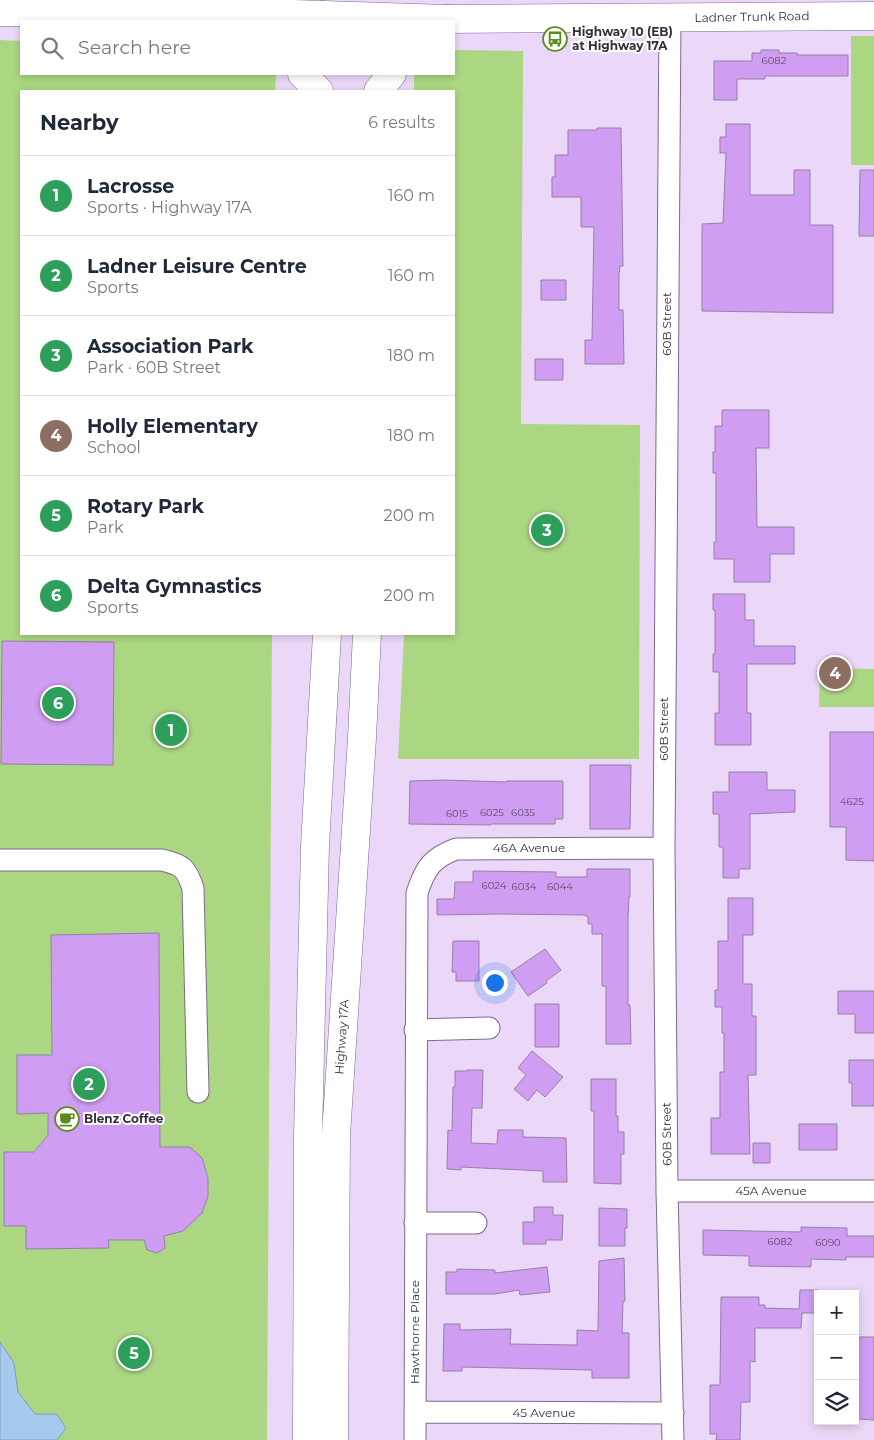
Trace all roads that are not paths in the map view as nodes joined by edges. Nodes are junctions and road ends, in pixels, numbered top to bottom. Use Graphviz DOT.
graph roads {
  1 [pos="0,12"];
  2 [pos="323,12"];
  3 [pos="366,13"];
  4 [pos="874,16"];
  5 [pos="230,17"];
  6 [pos="670,18"];
  7 [pos="445,20"];
  8 [pos="303,75"];
  9 [pos="325,75"];
  10 [pos="369,75"];
  11 [pos="391,75"];
  12 [pos="318,90"];
  13 [pos="325,90"];
  14 [pos="370,90"];
  15 [pos="379,90"];
  16 [pos="327,635"];
  17 [pos="367,635"];
  18 [pos="664,848"];
  19 [pos="0,860"];
  20 [pos="417,893"];
  21 [pos="489,1028"];
  22 [pos="415,1030"];
  23 [pos="198,1092"];
  24 [pos="668,1191"];
  25 [pos="874,1191"];
  26 [pos="415,1223"];
  27 [pos="476,1223"];
  28 [pos="415,1412"];
  29 [pos="673,1413"];
  30 [pos="307,1440"];
  31 [pos="334,1440"];
  32 [pos="415,1440"];
  33 [pos="673,1440"];
  1 -- 5 [label="main road, Ladner Trunk Road"];
  2 -- 3 [label="main road, Ladner Trunk Road"];
  2 -- 5 [label="main road, Ladner Trunk Road"];
  3 -- 7 [label="main road, Ladner Trunk Road"];
  4 -- 6 [label="main road, Ladner Trunk Road"];
  6 -- 7 [label="main road, Ladner Trunk Road"];
  6 -- 18 [label="street, 60B Street"];
  8 -- 12 [label="main road"];
  9 -- 13 [label="main road"];
  10 -- 14 [label="main road"];
  11 -- 15 [label="main road"];
  16 -- 30 [label="main road"];
  17 -- 31 [label="main road, Highway 17A"];
  18 -- 20 [label="street, 46A Avenue"];
  18 -- 24 [label="street, 60B Street"];
  19 -- 23 [label="street"];
  20 -- 22 [label="street, Hawthorne Place"];
  21 -- 22 [label="street"];
  22 -- 26 [label="street, Hawthorne Place"];
  24 -- 25 [label="street, 45A Avenue"];
  24 -- 29 [label="street, 60B Street"];
  26 -- 27 [label="street"];
  26 -- 28 [label="street, Hawthorne Place"];
  28 -- 29 [label="street, 45 Avenue"];
  28 -- 32 [label="street, Hawthorne Place"];
  29 -- 33 [label="street, 60B Street"];
}
